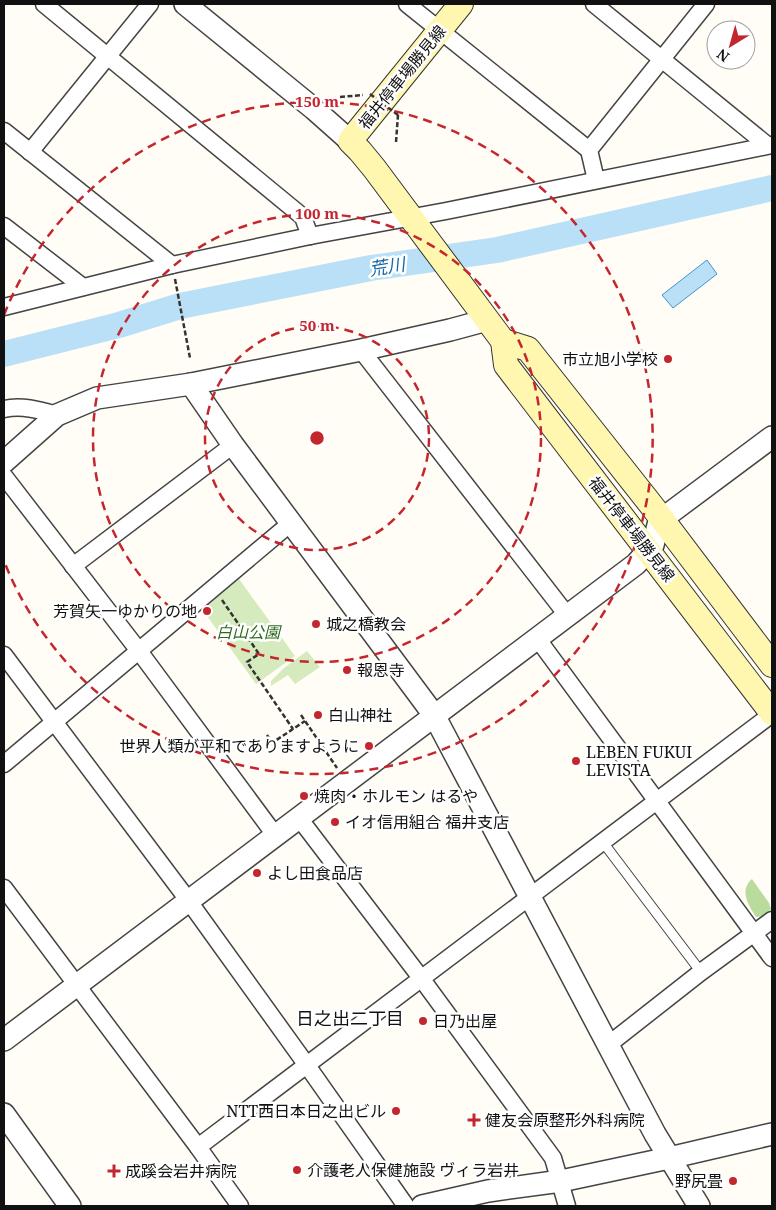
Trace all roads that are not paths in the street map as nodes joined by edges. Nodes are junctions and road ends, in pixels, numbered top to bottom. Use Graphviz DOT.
graph roads {
  1 [pos="44,4"];
  2 [pos="150,4"];
  3 [pos="185,4"];
  4 [pos="407,4"];
  5 [pos="461,4"];
  6 [pos="594,4"];
  7 [pos="706,4"];
  8 [pos="440,30"];
  9 [pos="107,57"];
  10 [pos="661,59"];
  11 [pos="4,131"];
  12 [pos="350,141"];
  13 [pos="770,145"];
  14 [pos="590,150"];
  15 [pos="30,152"];
  16 [pos="596,180"];
  17 [pos="413,220"];
  18 [pos="4,226"];
  19 [pos="310,236"];
  20 [pos="173,269"];
  21 [pos="83,287"];
  22 [pos="4,307"];
  23 [pos="486,320"];
  24 [pos="503,341"];
  25 [pos="361,350"];
  26 [pos="191,384"];
  27 [pos="4,409"];
  28 [pos="56,415"];
  29 [pos="772,437"];
  30 [pos="233,445"];
  31 [pos="4,462"];
  32 [pos="4,476"];
  33 [pos="662,519"];
  34 [pos="292,522"];
  35 [pos="649,551"];
  36 [pos="73,566"];
  37 [pos="567,615"];
  38 [pos="537,638"];
  39 [pos="139,650"];
  40 [pos="4,655"];
  41 [pos="772,665"];
  42 [pos="772,714"];
  43 [pos="434,715"];
  44 [pos="53,722"];
  45 [pos="4,764"];
  46 [pos="656,800"];
  47 [pos="298,818"];
  48 [pos="275,835"];
  49 [pos="602,841"];
  50 [pos="4,888"];
  51 [pos="529,896"];
  52 [pos="188,900"];
  53 [pos="772,920"];
  54 [pos="754,934"];
  55 [pos="772,958"];
  56 [pos="701,972"];
  57 [pos="420,978"];
  58 [pos="77,986"];
  59 [pos="4,1040"];
  60 [pos="608,1045"];
  61 [pos="306,1064"];
  62 [pos="4,1114"];
  63 [pos="772,1134"];
  64 [pos="198,1147"];
  65 [pos="669,1158"];
  66 [pos="561,1181"];
  67 [pos="70,1206"];
  68 [pos="240,1206"];
  69 [pos="406,1206"];
  70 [pos="422,1206"];
  71 [pos="567,1206"];
  72 [pos="699,1206"];
  1 -- 9 [label="street"];
  2 -- 9 [label="street"];
  3 -- 12 [label="street"];
  4 -- 8 [label="street"];
  5 -- 8 [label="main road, 福井停車場勝見線"];
  6 -- 10 [label="street"];
  7 -- 10 [label="street"];
  8 -- 12 [label="main road, 福井停車場勝見線"];
  8 -- 14 [label="street"];
  9 -- 15 [label="street"];
  9 -- 19 [label="street"];
  10 -- 13 [label="street"];
  10 -- 14 [label="street"];
  11 -- 15 [label="street"];
  12 -- 17 [label="main road, 福井停車場勝見線"];
  13 -- 16 [label="street"];
  14 -- 16 [label="street"];
  15 -- 20 [label="street"];
  16 -- 17 [label="street"];
  17 -- 19 [label="street"];
  17 -- 23 [label="main road, 福井停車場勝見線"];
  18 -- 21 [label="street"];
  19 -- 20 [label="street"];
  20 -- 21 [label="street"];
  21 -- 22 [label="street"];
  23 -- 24 [label="main road, 福井停車場勝見線"];
  23 -- 25 [label="street"];
  24 -- 33 [label="main road, 福井停車場勝見線"];
  24 -- 35 [label="main road, 福井停車場勝見線"];
  25 -- 26 [label="street"];
  25 -- 37 [label="street"];
  26 -- 28 [label="street"];
  26 -- 30 [label="street"];
  27 -- 28 [label="street"];
  28 -- 31 [label="street"];
  29 -- 33 [label="street"];
  30 -- 34 [label="street"];
  30 -- 36 [label="street"];
  32 -- 36 [label="street"];
  33 -- 35 [label="street"];
  33 -- 41 [label="main road, 福井停車場勝見線"];
  34 -- 39 [label="street"];
  34 -- 43 [label="street"];
  35 -- 37 [label="street"];
  35 -- 42 [label="main road, 福井停車場勝見線"];
  36 -- 39 [label="street"];
  37 -- 38 [label="street"];
  38 -- 43 [label="street"];
  38 -- 46 [label="street"];
  39 -- 44 [label="street"];
  39 -- 48 [label="street"];
  40 -- 44 [label="street"];
  42 -- 46 [label="street"];
  43 -- 47 [label="street"];
  43 -- 51 [label="street"];
  44 -- 45 [label="street"];
  44 -- 52 [label="street"];
  46 -- 49 [label="street"];
  46 -- 54 [label="street"];
  47 -- 48 [label="street"];
  47 -- 57 [label="street"];
  48 -- 52 [label="street"];
  49 -- 51 [label="street"];
  49 -- 56 [label="lane"];
  50 -- 58 [label="street"];
  51 -- 57 [label="street"];
  51 -- 60 [label="street"];
  52 -- 58 [label="street"];
  52 -- 61 [label="street"];
  53 -- 54 [label="street"];
  54 -- 55 [label="street"];
  54 -- 56 [label="street"];
  56 -- 60 [label="street"];
  57 -- 61 [label="street"];
  57 -- 66 [label="street"];
  58 -- 59 [label="street"];
  58 -- 64 [label="street"];
  60 -- 65 [label="street"];
  61 -- 64 [label="street"];
  61 -- 69 [label="street"];
  62 -- 67 [label="street"];
  63 -- 65 [label="street"];
  64 -- 68 [label="street"];
  65 -- 66 [label="street"];
  65 -- 72 [label="street"];
  66 -- 70 [label="street"];
  66 -- 71 [label="street"];
}
